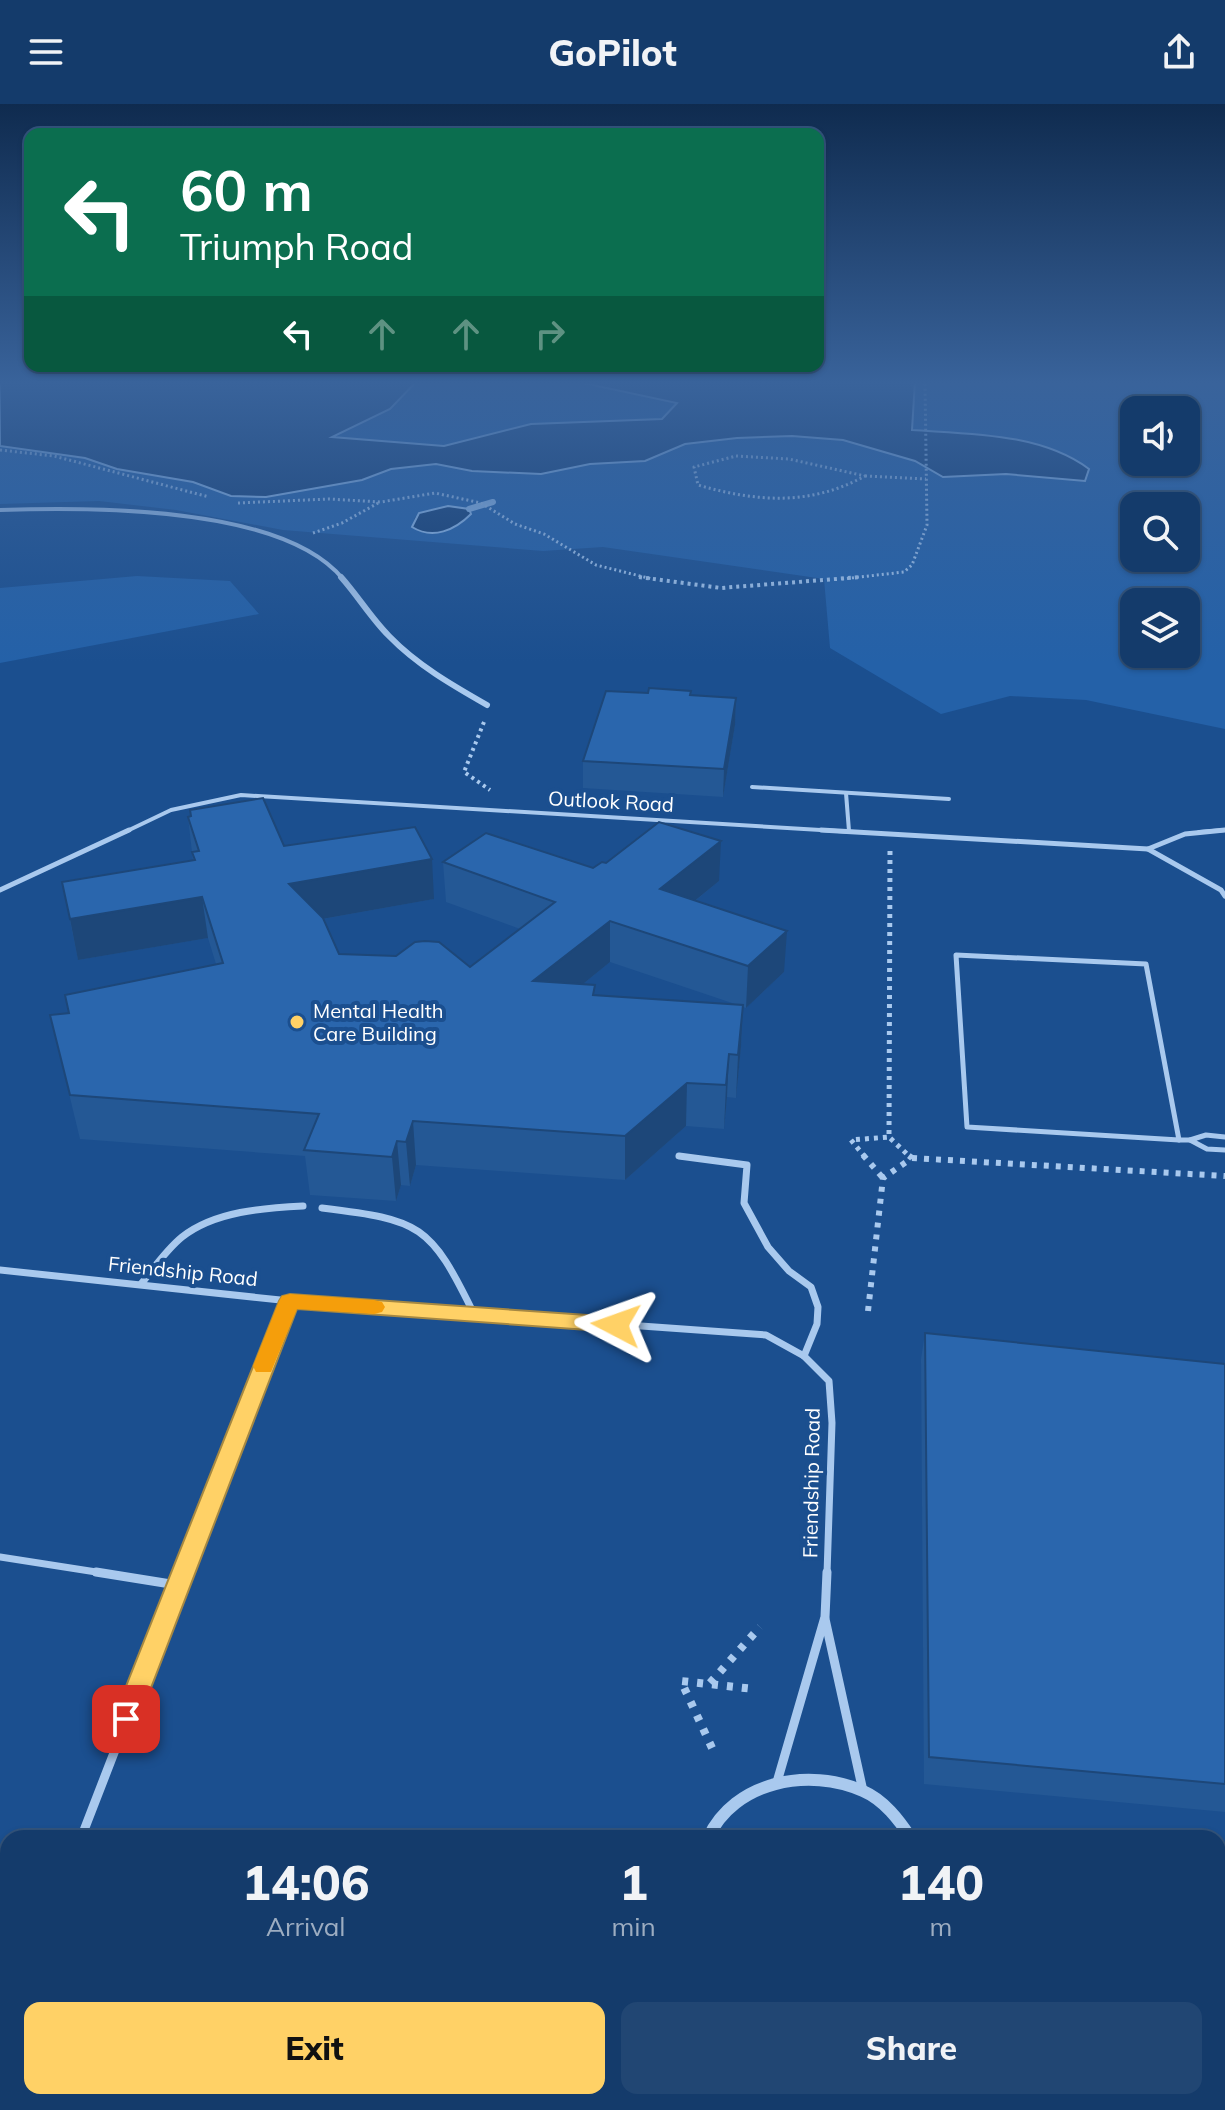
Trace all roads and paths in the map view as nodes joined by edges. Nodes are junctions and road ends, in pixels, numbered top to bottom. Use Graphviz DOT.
graph roads {
  1 [pos="119,475"];
  2 [pos="696,475"];
  3 [pos="859,475"];
  4 [pos="926,475"];
  5 [pos="865,476"];
  6 [pos="926,479"];
  7 [pos="219,501"];
  8 [pos="232,502"];
  9 [pos="381,502"];
  10 [pos="0,510"];
  11 [pos="288,540"];
  12 [pos="487,705"];
  13 [pos="485,721"];
  14 [pos="752,787"];
  15 [pos="494,793"];
  16 [pos="846,793"];
  17 [pos="949,799"];
  18 [pos="1225,830"];
  19 [pos="849,831"];
  20 [pos="1148,849"];
  21 [pos="890,851"];
  22 [pos="1223,889"];
  23 [pos="0,890"];
  24 [pos="1225,896"];
  25 [pos="889,1137"];
  26 [pos="1225,1137"];
  27 [pos="1179,1140"];
  28 [pos="1190,1140"];
  29 [pos="1225,1150"];
  30 [pos="679,1156"];
  31 [pos="912,1158"];
  32 [pos="1225,1176"];
  33 [pos="883,1178"];
  34 [pos="303,1206"];
  35 [pos="322,1208"];
  36 [pos="0,1270"];
  37 [pos="141,1285"];
  38 [pos="290,1301"];
  39 [pos="868,1311"];
  40 [pos="474,1314"];
  41 [pos="804,1356"];
  42 [pos="0,1557"];
  43 [pos="177,1585"];
  44 [pos="825,1617"];
  45 [pos="760,1627"];
  46 [pos="710,1684"];
  47 [pos="754,1689"];
  48 [pos="712,1748"];
  49 [pos="777,1782"];
  50 [pos="863,1791"];
  51 [pos="84,1830"];
  52 [pos="710,1830"];
  53 [pos="906,1830"];
  1 -- 7 [label="path"];
  2 -- 5 [label="path"];
  3 -- 5 [label="path"];
  4 -- 6 [label="path"];
  5 -- 6 [label="path"];
  6 -- 9 [label="path"];
  8 -- 9 [label="path"];
  9 -- 11 [label="path"];
  10 -- 11 [label="street"];
  11 -- 12 [label="street"];
  13 -- 15 [label="path"];
  14 -- 16 [label="lane"];
  16 -- 17 [label="lane"];
  16 -- 19 [label="lane"];
  18 -- 20 [label="lane"];
  19 -- 20 [label="lane, Outlook Road"];
  19 -- 23 [label="lane, Outlook Road"];
  20 -- 22 [label="lane, Outlook Road"];
  21 -- 25 [label="path"];
  22 -- 24 [label="lane, Outlook Road"];
  25 -- 31 [label="path"];
  25 -- 33 [label="path"];
  26 -- 28 [label="lane"];
  27 -- 27 [label="lane"];
  27 -- 28 [label="lane"];
  28 -- 29 [label="lane"];
  30 -- 41 [label="lane"];
  31 -- 32 [label="path"];
  31 -- 33 [label="path"];
  33 -- 39 [label="path"];
  34 -- 37 [label="lane"];
  35 -- 40 [label="lane"];
  36 -- 37 [label="lane, Friendship Road"];
  37 -- 38 [label="lane, Friendship Road"];
  38 -- 40 [label="lane, Friendship Road"];
  38 -- 43 [label="lane"];
  40 -- 41 [label="lane, Friendship Road"];
  41 -- 44 [label="lane, Friendship Road"];
  42 -- 43 [label="lane"];
  43 -- 51 [label="lane"];
  44 -- 49 [label="lane, Friendship Road"];
  44 -- 50 [label="lane, Friendship Road"];
  45 -- 46 [label="path"];
  46 -- 47 [label="path"];
  46 -- 48 [label="path"];
  49 -- 50 [label="street"];
  49 -- 52 [label="street"];
  50 -- 53 [label="street"];
}
